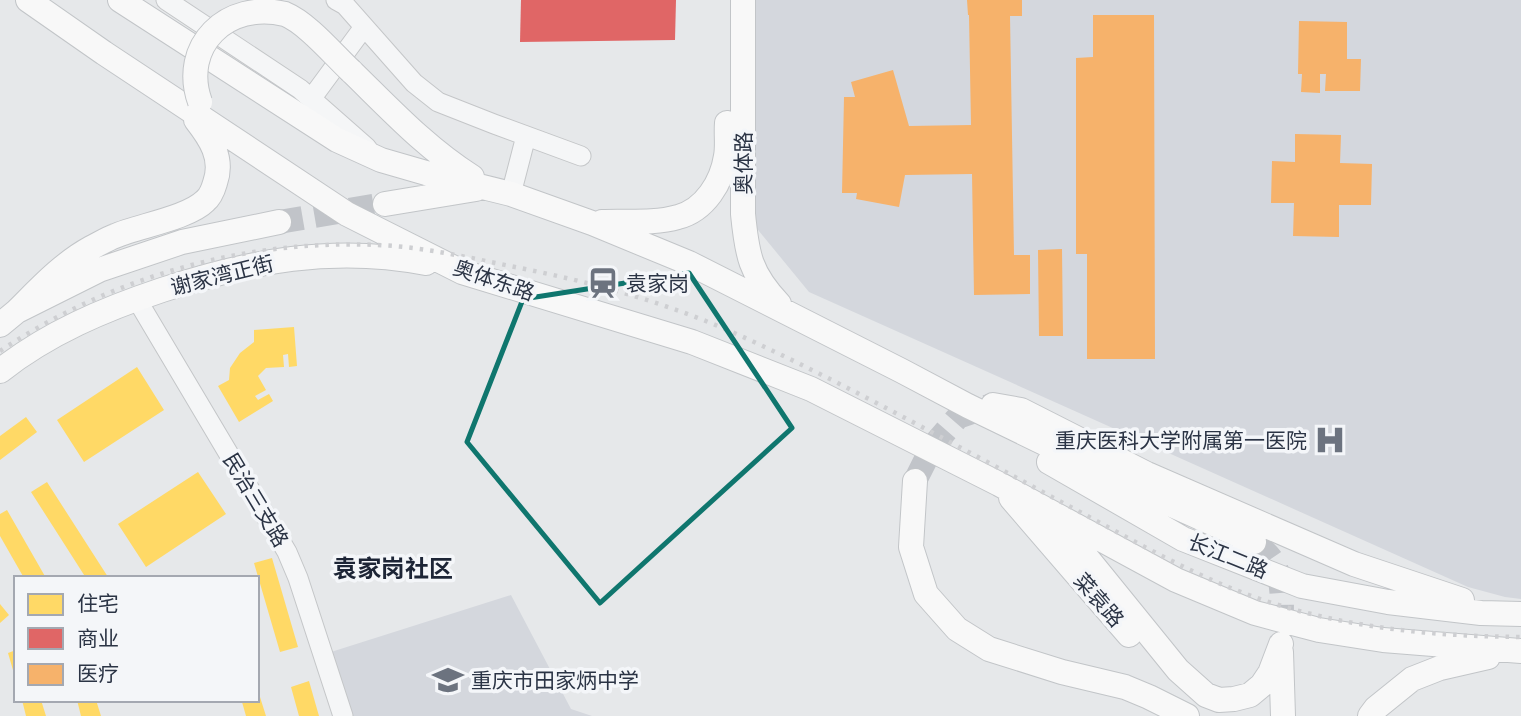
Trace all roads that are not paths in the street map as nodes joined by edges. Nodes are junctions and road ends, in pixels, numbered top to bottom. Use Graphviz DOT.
graph roads {
  1 [pos="28,0"];
  2 [pos="120,0"];
  3 [pos="166,0"];
  4 [pos="336,0"];
  5 [pos="727,0"];
  6 [pos="743,0"];
  7 [pos="364,27"];
  8 [pos="311,99"];
  9 [pos="192,104"];
  10 [pos="526,136"];
  11 [pos="581,156"];
  12 [pos="381,160"];
  13 [pos="487,187"];
  14 [pos="511,194"];
  15 [pos="385,204"];
  16 [pos="279,222"];
  17 [pos="592,223"];
  18 [pos="462,272"];
  19 [pos="136,298"];
  20 [pos="786,313"];
  21 [pos="9,318"];
  22 [pos="0,372"];
  23 [pos="993,405"];
  24 [pos="968,406"];
  25 [pos="915,481"];
  26 [pos="999,484"];
  27 [pos="1051,513"];
  28 [pos="1254,542"];
  29 [pos="1512,614"];
  30 [pos="1516,652"];
  31 [pos="343,716"];
  32 [pos="1187,716"];
  33 [pos="1198,716"];
  34 [pos="1283,716"];
  35 [pos="1370,716"];
  1 -- 9 [label="main road"];
  2 -- 12 [label="main road"];
  3 -- 8 [label="street"];
  4 -- 7 [label="street"];
  5 -- 17 [label="main road, 奥体路"];
  6 -- 20 [label="main road, 奥体路"];
  7 -- 8 [label="street"];
  7 -- 10 [label="street"];
  8 -- 12 [label="street"];
  9 -- 13 [label="main road, bridge"];
  9 -- 18 [label="main road, 奥体东路"];
  9 -- 21 [label="main road"];
  10 -- 11 [label="street"];
  10 -- 14 [label="street"];
  12 -- 13 [label="main road"];
  13 -- 14 [label="main road"];
  13 -- 15 [label="main road"];
  14 -- 17 [label="main road"];
  16 -- 21 [label="main road, 谢家湾正街"];
  17 -- 20 [label="main road"];
  18 -- 19 [label="main road, 谢家湾正街"];
  18 -- 26 [label="main road, 奥体东路"];
  19 -- 22 [label="main road, 谢家湾正街"];
  19 -- 31 [label="street, 民治三支路"];
  20 -- 24 [label="main road"];
  23 -- 29 [label="main road"];
  24 -- 28 [label="main road"];
  24 -- 29 [label="main road, 长江二路"];
  25 -- 32 [label="main road"];
  26 -- 27 [label="main road, 长江二路"];
  26 -- 33 [label="main road, 菜袁路"];
  27 -- 30 [label="main road, 长江二路"];
  27 -- 34 [label="main road"];
  30 -- 35 [label="main road"];
}
